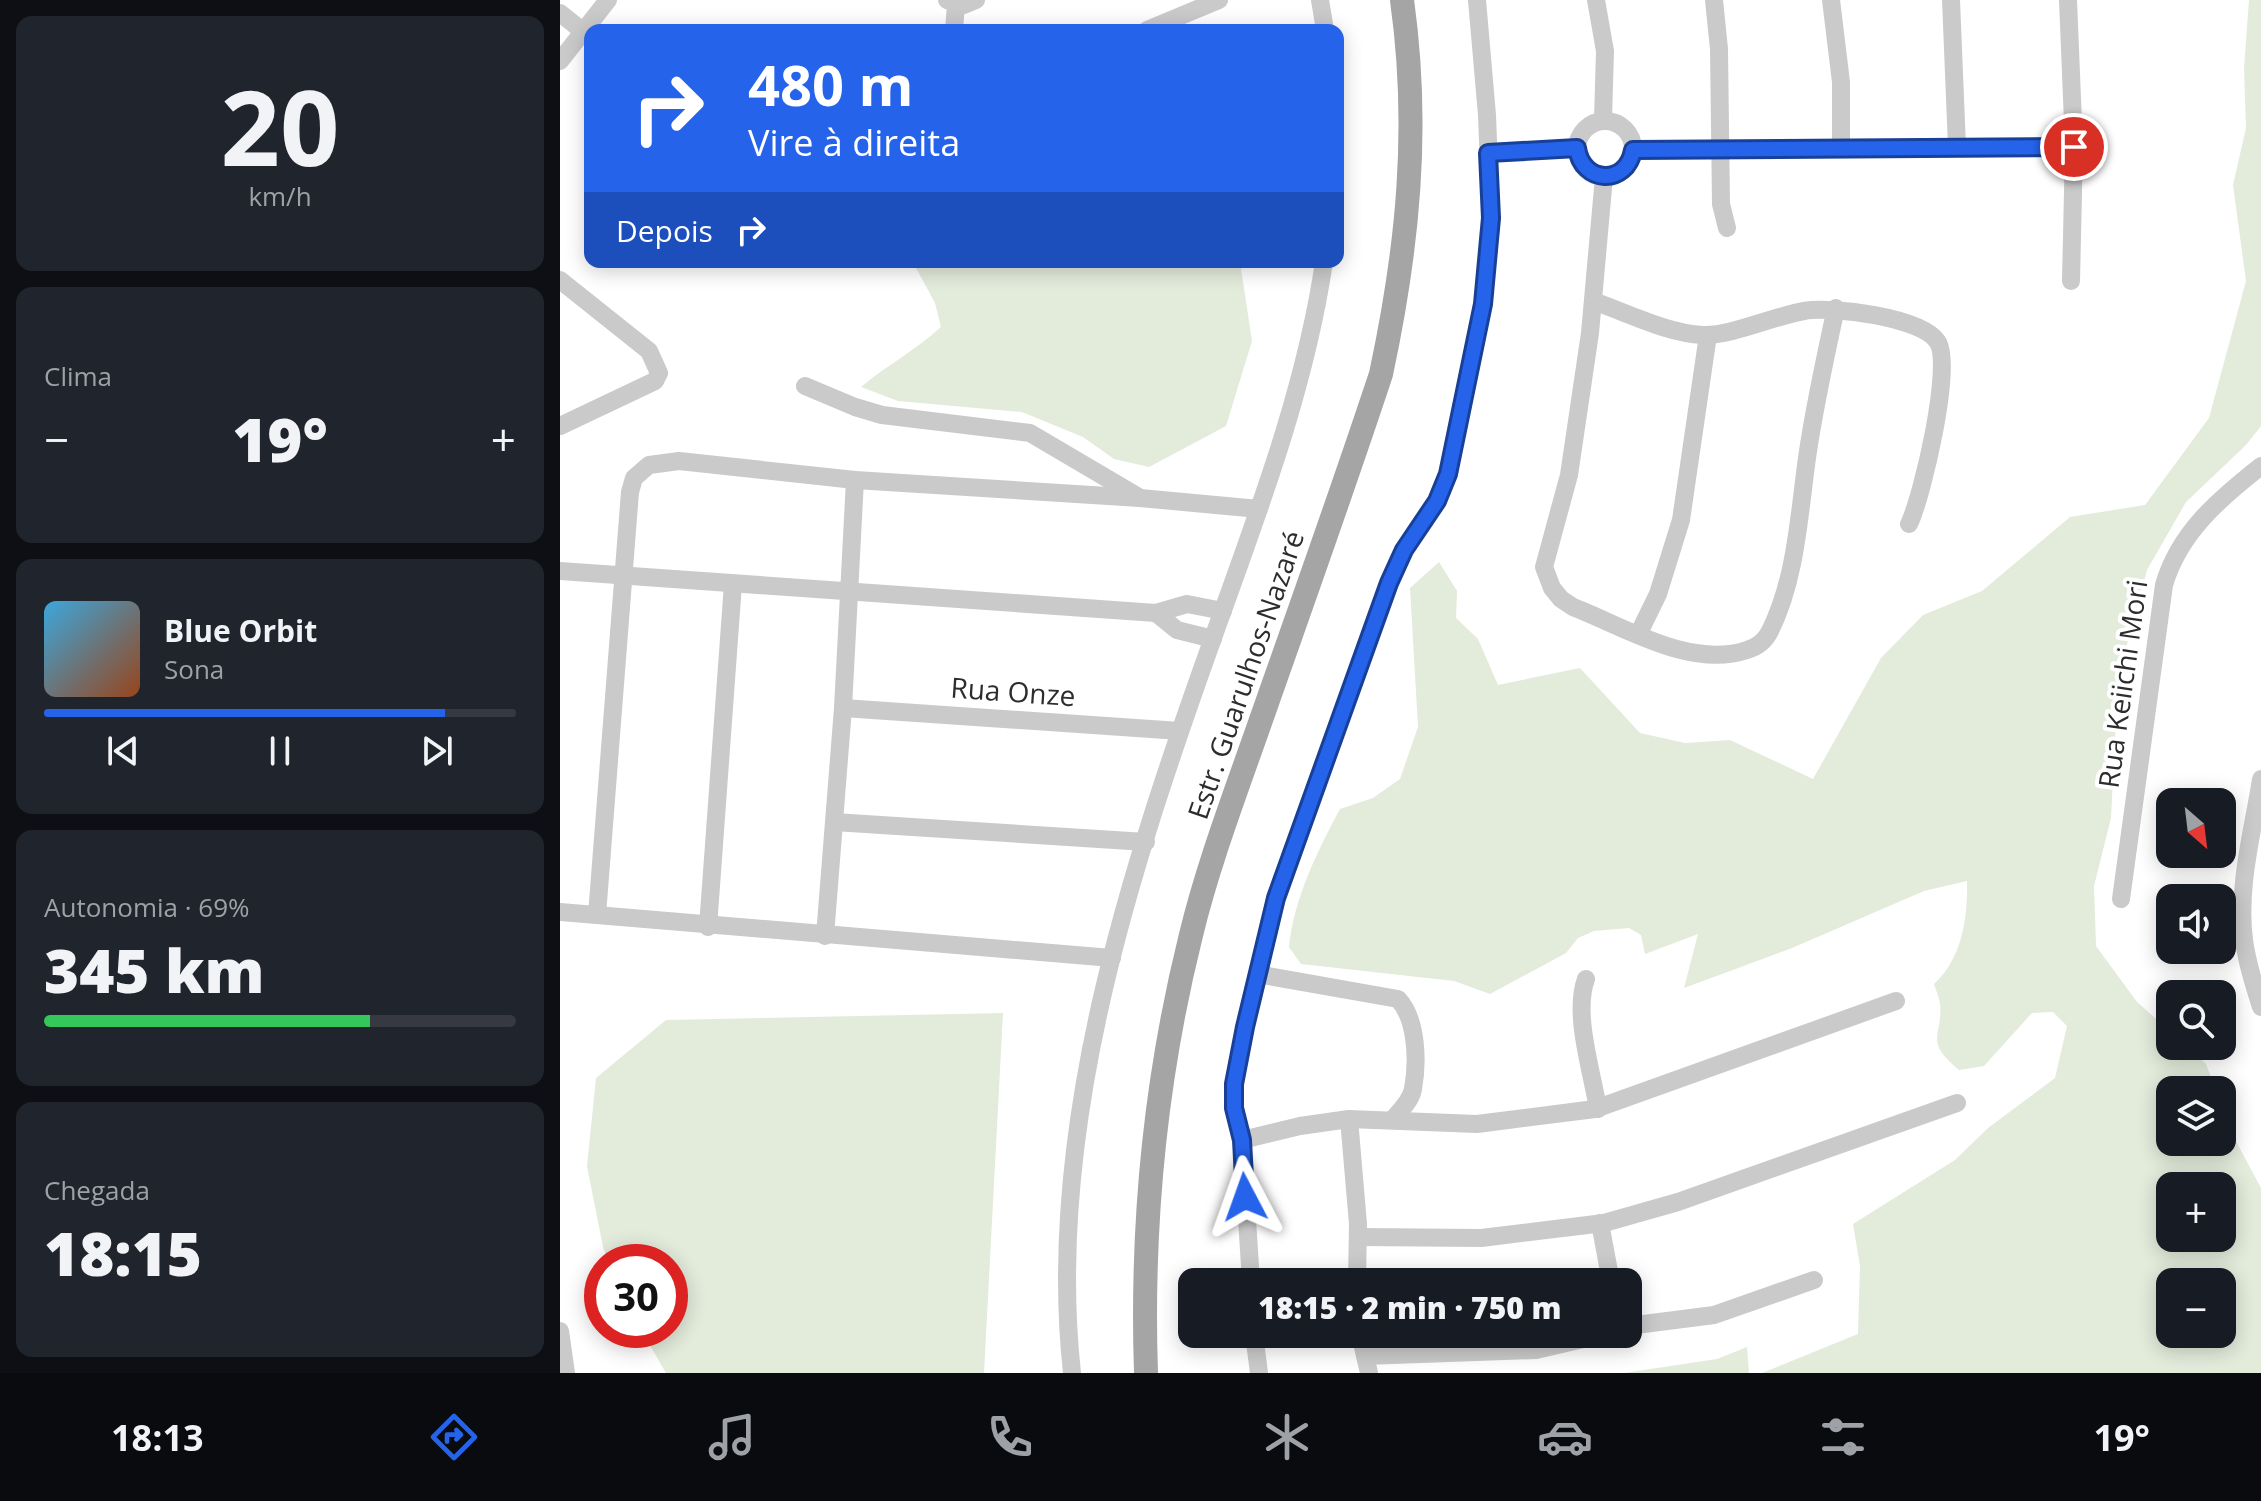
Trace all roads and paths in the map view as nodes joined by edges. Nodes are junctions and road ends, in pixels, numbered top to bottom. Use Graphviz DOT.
graph roads {
  1 [pos="608,0"];
  2 [pos="976,0"];
  3 [pos="1219,0"];
  4 [pos="1320,0"];
  5 [pos="1402,0"];
  6 [pos="1477,0"];
  7 [pos="1596,0"];
  8 [pos="1714,0"];
  9 [pos="1831,0"];
  10 [pos="1951,0"];
  11 [pos="2068,0"];
  12 [pos="952,2"];
  13 [pos="560,13"];
  14 [pos="592,24"];
  15 [pos="954,24"];
  16 [pos="1161,24"];
  17 [pos="1324,24"];
  18 [pos="584,32"];
  19 [pos="584,36"];
  20 [pos="560,61"];
  21 [pos="1603,120"];
  22 [pos="1957,147"];
  23 [pos="2074,147"];
  24 [pos="1577,148"];
  25 [pos="1841,148"];
  26 [pos="1721,149"];
  27 [pos="1633,150"];
  28 [pos="1488,153"];
  29 [pos="1604,177"];
  30 [pos="1727,228"];
  31 [pos="1323,268"];
  32 [pos="560,280"];
  33 [pos="2071,281"];
  34 [pos="1593,301"];
  35 [pos="1836,308"];
  36 [pos="1708,335"];
  37 [pos="805,386"];
  38 [pos="560,426"];
  39 [pos="2261,466"];
  40 [pos="855,480"];
  41 [pos="1140,498"];
  42 [pos="1259,509"];
  43 [pos="1909,524"];
  44 [pos="560,571"];
  45 [pos="622,574"];
  46 [pos="733,584"];
  47 [pos="849,592"];
  48 [pos="1223,611"];
  49 [pos="1156,613"];
  50 [pos="1638,635"];
  51 [pos="1213,639"];
  52 [pos="843,708"];
  53 [pos="1180,731"];
  54 [pos="2261,779"];
  55 [pos="834,822"];
  56 [pos="1146,842"];
  57 [pos="2121,899"];
  58 [pos="560,912"];
  59 [pos="597,915"];
  60 [pos="708,927"];
  61 [pos="825,936"];
  62 [pos="1112,958"];
  63 [pos="1257,974"];
  64 [pos="1586,979"];
  65 [pos="1896,1001"];
  66 [pos="2261,1007"];
  67 [pos="1957,1103"];
  68 [pos="1598,1109"];
  69 [pos="1349,1119"];
  70 [pos="1392,1120"];
  71 [pos="1242,1140"];
  72 [pos="1600,1223"];
  73 [pos="1358,1237"];
  74 [pos="1250,1268"];
  75 [pos="1357,1268"];
  76 [pos="1608,1268"];
  77 [pos="1814,1280"];
  78 [pos="1642,1324"];
  79 [pos="560,1331"];
  80 [pos="1256,1348"];
  81 [pos="1545,1348"];
  82 [pos="1367,1364"];
  83 [pos="566,1373"];
  84 [pos="1072,1373"];
  85 [pos="1146,1373"];
  86 [pos="1259,1373"];
  1 -- 14 [label="street"];
  2 -- 12 [label="street"];
  3 -- 16 [label="street"];
  4 -- 17 [label="street"];
  5 -- 85 [label="main road, Estr. Guarulhos-Nazaré"];
  6 -- 28 [label="street"];
  7 -- 21 [label="street"];
  8 -- 26 [label="street"];
  9 -- 25 [label="street"];
  10 -- 22 [label="street"];
  11 -- 23 [label="street"];
  12 -- 15 [label="street"];
  13 -- 18 [label="street"];
  19 -- 20 [label="street"];
  21 -- 24 [label="street"];
  21 -- 27 [label="street"];
  22 -- 23 [label="street"];
  22 -- 25 [label="street"];
  23 -- 33 [label="street"];
  24 -- 28 [label="street"];
  24 -- 29 [label="street"];
  25 -- 26 [label="street"];
  26 -- 27 [label="street"];
  26 -- 30 [label="street"];
  27 -- 29 [label="street"];
  28 -- 63 [label="street"];
  29 -- 34 [label="street"];
  31 -- 42 [label="street"];
  32 -- 38 [label="street"];
  34 -- 36 [label="street"];
  34 -- 50 [label="street"];
  35 -- 36 [label="street"];
  35 -- 43 [label="street"];
  35 -- 50 [label="street"];
  36 -- 50 [label="street"];
  37 -- 41 [label="street"];
  39 -- 57 [label="street, Rua Keiichi Mori"];
  40 -- 41 [label="street"];
  40 -- 45 [label="street"];
  40 -- 47 [label="street"];
  41 -- 42 [label="street"];
  42 -- 48 [label="street"];
  44 -- 45 [label="street"];
  45 -- 46 [label="street"];
  45 -- 59 [label="street"];
  46 -- 47 [label="street"];
  46 -- 60 [label="street"];
  47 -- 49 [label="street"];
  47 -- 52 [label="street"];
  48 -- 49 [label="street"];
  48 -- 51 [label="street"];
  49 -- 51 [label="street"];
  51 -- 53 [label="street"];
  52 -- 53 [label="street, Rua Onze"];
  52 -- 55 [label="street"];
  53 -- 56 [label="street"];
  54 -- 66 [label="street"];
  55 -- 56 [label="street"];
  55 -- 61 [label="street"];
  56 -- 62 [label="street"];
  58 -- 59 [label="street"];
  59 -- 60 [label="street"];
  60 -- 61 [label="street"];
  61 -- 62 [label="street"];
  62 -- 84 [label="street"];
  63 -- 70 [label="street"];
  63 -- 71 [label="street"];
  64 -- 68 [label="street"];
  65 -- 68 [label="street"];
  67 -- 72 [label="street"];
  68 -- 70 [label="street"];
  69 -- 70 [label="street"];
  69 -- 71 [label="street"];
  69 -- 73 [label="street"];
  71 -- 74 [label="street"];
  72 -- 73 [label="street"];
  72 -- 76 [label="street"];
  73 -- 75 [label="street"];
  77 -- 78 [label="street"];
  79 -- 83 [label="street"];
  80 -- 86 [label="street"];
  81 -- 82 [label="street"];
}
